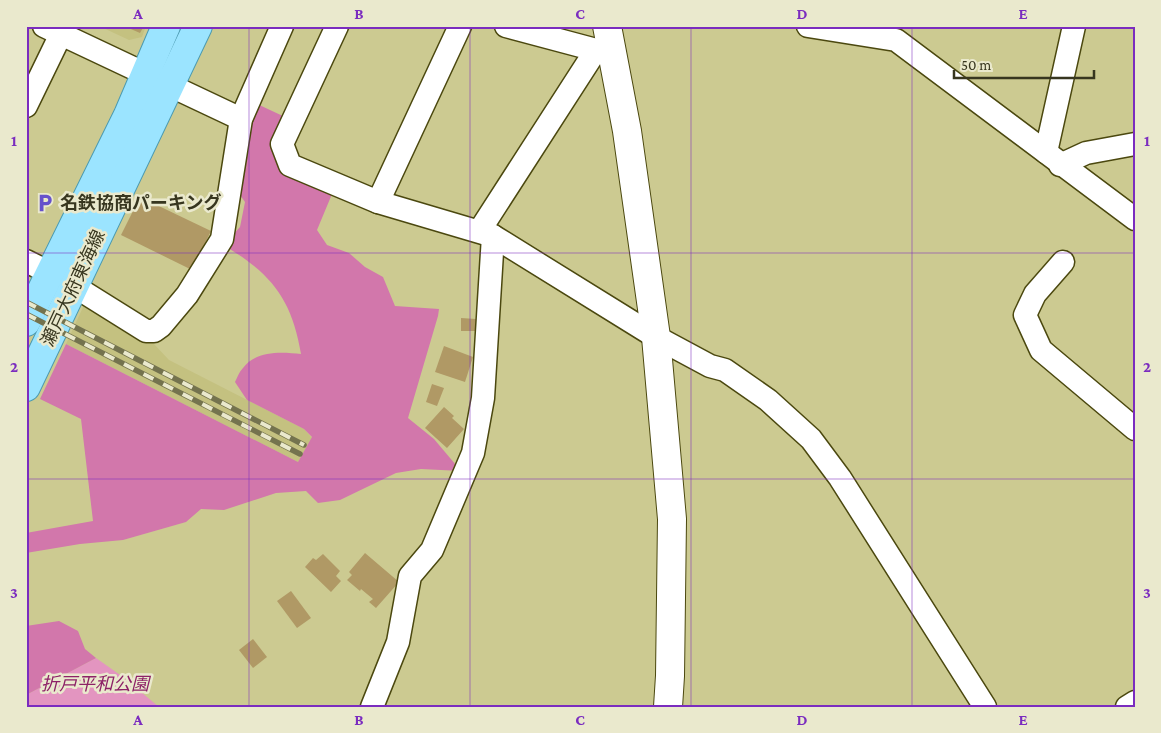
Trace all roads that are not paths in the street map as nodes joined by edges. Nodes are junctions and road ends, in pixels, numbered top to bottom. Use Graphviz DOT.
graph roads {
  1 [pos="166,26"];
  2 [pos="198,26"];
  3 [pos="282,26"];
  4 [pos="337,26"];
  5 [pos="460,26"];
  6 [pos="506,26"];
  7 [pos="808,26"];
  8 [pos="1074,26"];
  9 [pos="52,30"];
  10 [pos="896,33"];
  11 [pos="605,44"];
  12 [pos="157,80"];
  13 [pos="26,106"];
  14 [pos="241,119"];
  15 [pos="1135,144"];
  16 [pos="1053,159"];
  17 [pos="378,202"];
  18 [pos="1135,219"];
  19 [pos="486,233"];
  20 [pos="1063,262"];
  21 [pos="38,267"];
  22 [pos="74,286"];
  23 [pos="26,322"];
  24 [pos="656,337"];
  25 [pos="26,387"];
  26 [pos="1135,429"];
  27 [pos="1135,702"];
  28 [pos="372,707"];
  29 [pos="668,707"];
  30 [pos="985,707"];
  31 [pos="1126,707"];
  1 -- 12 [label="main road, 瀬戸大府東海線"];
  2 -- 12 [label="main road, 瀬戸大府東海線"];
  3 -- 14 [label="street"];
  4 -- 17 [label="street"];
  5 -- 17 [label="street"];
  6 -- 11 [label="street"];
  7 -- 10 [label="street"];
  8 -- 16 [label="street"];
  9 -- 12 [label="street"];
  9 -- 13 [label="street"];
  10 -- 16 [label="street"];
  11 -- 19 [label="street"];
  11 -- 24 [label="street"];
  12 -- 14 [label="street"];
  12 -- 21 [label="main road, 瀬戸大府東海線"];
  12 -- 22 [label="main road, 瀬戸大府東海線"];
  14 -- 22 [label="street"];
  15 -- 16 [label="street"];
  16 -- 18 [label="street"];
  17 -- 19 [label="street"];
  19 -- 24 [label="street"];
  19 -- 28 [label="street"];
  20 -- 26 [label="street"];
  21 -- 23 [label="main road, 瀬戸大府東海線"];
  22 -- 25 [label="main road, 瀬戸大府東海線"];
  24 -- 29 [label="street"];
  24 -- 30 [label="street"];
  27 -- 31 [label="street"];
}
